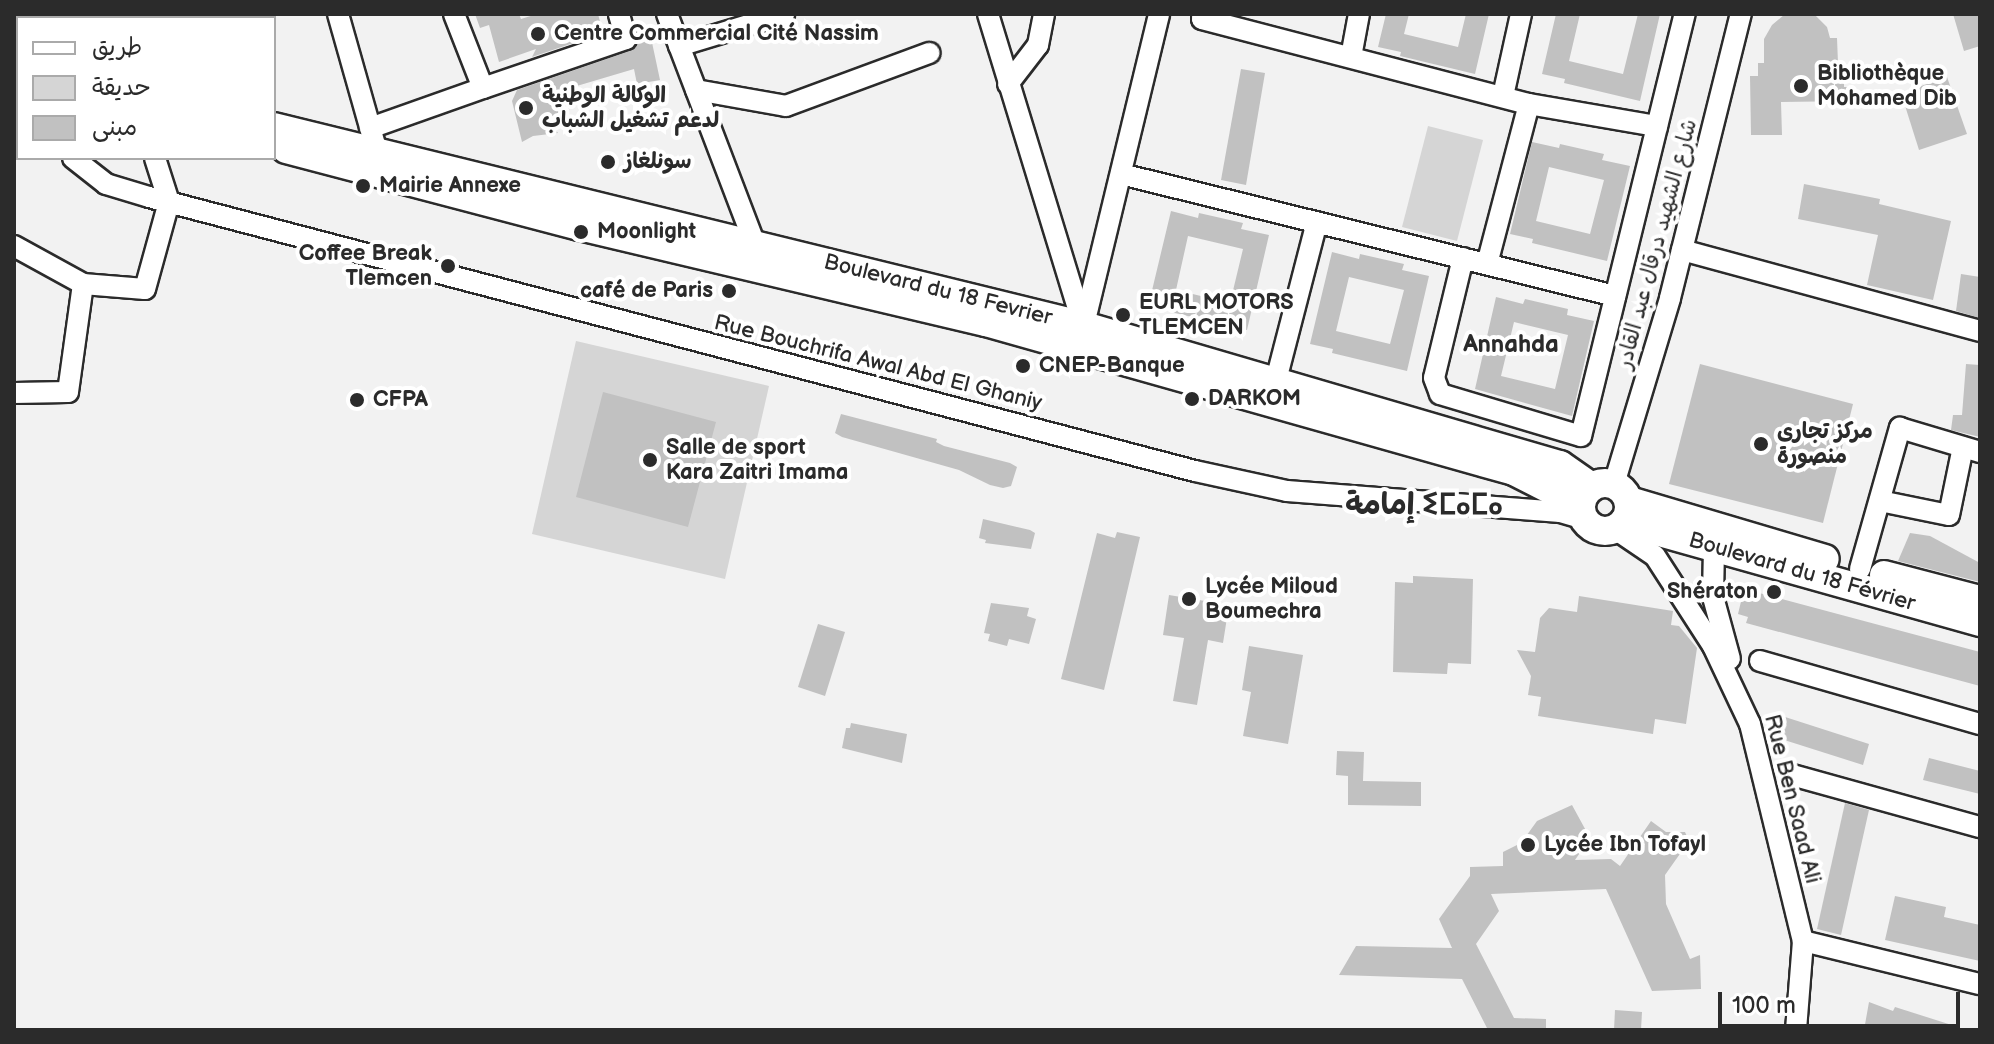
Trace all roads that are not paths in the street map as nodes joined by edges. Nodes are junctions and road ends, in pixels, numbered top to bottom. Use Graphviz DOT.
graph roads {
  1 [pos="338,14"];
  2 [pos="454,14"];
  3 [pos="619,14"];
  4 [pos="667,14"];
  5 [pos="784,14"];
  6 [pos="988,14"];
  7 [pos="1044,14"];
  8 [pos="1159,14"];
  9 [pos="1203,14"];
  10 [pos="1359,14"];
  11 [pos="1521,14"];
  12 [pos="1685,14"];
  13 [pos="1741,14"];
  14 [pos="679,46"];
  15 [pos="929,53"];
  16 [pos="1351,57"];
  17 [pos="1008,84"];
  18 [pos="483,88"];
  19 [pos="696,90"];
  20 [pos="1503,96"];
  21 [pos="1529,104"];
  22 [pos="1657,126"];
  23 [pos="276,127"];
  24 [pos="373,140"];
  25 [pos="276,147"];
  26 [pos="76,160"];
  27 [pos="95,160"];
  28 [pos="156,160"];
  29 [pos="1121,174"];
  30 [pos="106,184"];
  31 [pos="169,202"];
  32 [pos="1317,222"];
  33 [pos="14,246"];
  34 [pos="756,247"];
  35 [pos="1682,250"];
  36 [pos="1463,258"];
  37 [pos="1487,264"];
  38 [pos="83,284"];
  39 [pos="1615,296"];
  40 [pos="1980,331"];
  41 [pos="1081,337"];
  42 [pos="1275,384"];
  43 [pos="14,393"];
  44 [pos="1972,449"];
  45 [pos="1880,501"];
  46 [pos="1605,507"];
  47 [pos="1714,548"];
  48 [pos="1860,569"];
  49 [pos="1980,600"];
  50 [pos="1980,622"];
  51 [pos="1760,661"];
  52 [pos="1750,724"];
  53 [pos="1980,724"];
  54 [pos="1792,775"];
  55 [pos="1980,827"];
  56 [pos="1803,941"];
  57 [pos="1980,984"];
  58 [pos="1796,1030"];
  1 -- 24 [label="street"];
  2 -- 18 [label="street"];
  3 -- 18 [label="street"];
  4 -- 14 [label="street"];
  5 -- 14 [label="street"];
  6 -- 17 [label="street"];
  7 -- 17 [label="street"];
  8 -- 29 [label="street"];
  9 -- 16 [label="street"];
  10 -- 16 [label="street"];
  11 -- 20 [label="street"];
  12 -- 22 [label="street"];
  13 -- 35 [label="street, شارع الشهيد درقال عبد القادر"];
  14 -- 19 [label="street"];
  15 -- 19 [label="street"];
  16 -- 20 [label="street"];
  17 -- 41 [label="street"];
  18 -- 24 [label="street"];
  19 -- 34 [label="street"];
  20 -- 21 [label="street"];
  21 -- 22 [label="street"];
  21 -- 37 [label="street"];
  22 -- 39 [label="street"];
  23 -- 24 [label="main road, Boulevard du 18 Fevrier"];
  24 -- 34 [label="main road, Boulevard du 18 Fevrier"];
  25 -- 41 [label="main road, Boulevard du 18 Fevrier"];
  26 -- 30 [label="street"];
  27 -- 30 [label="street"];
  28 -- 31 [label="street"];
  29 -- 32 [label="street"];
  29 -- 41 [label="street"];
  30 -- 31 [label="street, Rue Bouchrifa Awal Abd El Ghaniy"];
  31 -- 38 [label="street"];
  31 -- 46 [label="street, Rue Bouchrifa Awal Abd El Ghaniy"];
  32 -- 36 [label="street"];
  32 -- 42 [label="street"];
  33 -- 38 [label="street"];
  34 -- 41 [label="main road, Boulevard du 18 Fevrier"];
  35 -- 40 [label="street"];
  35 -- 46 [label="street, شارع الشهيد درقال عبد القادر"];
  36 -- 37 [label="street"];
  36 -- 39 [label="street"];
  37 -- 39 [label="street"];
  38 -- 43 [label="street"];
  41 -- 42 [label="main road, Boulevard du 18 Fevrier"];
  41 -- 46 [label="main road, Boulevard du 18 Fevrier"];
  42 -- 46 [label="main road, Boulevard du 18 Fevrier"];
  44 -- 45 [label="street"];
  44 -- 45 [label="street"];
  45 -- 48 [label="street"];
  46 -- 47 [label="main road, Boulevard du 18 Février"];
  46 -- 48 [label="main road, Boulevard du 18 Février"];
  46 -- 52 [label="street, Rue Ben Saad Ali"];
  47 -- 50 [label="main road, Boulevard du 18 Février"];
  47 -- 52 [label="street"];
  48 -- 49 [label="main road, Boulevard du 18 Février"];
  51 -- 53 [label="street"];
  52 -- 56 [label="street, Rue Ben Saad Ali"];
  54 -- 55 [label="street"];
  56 -- 57 [label="street"];
  56 -- 58 [label="street, Rue Ben Saad Ali"];
}
